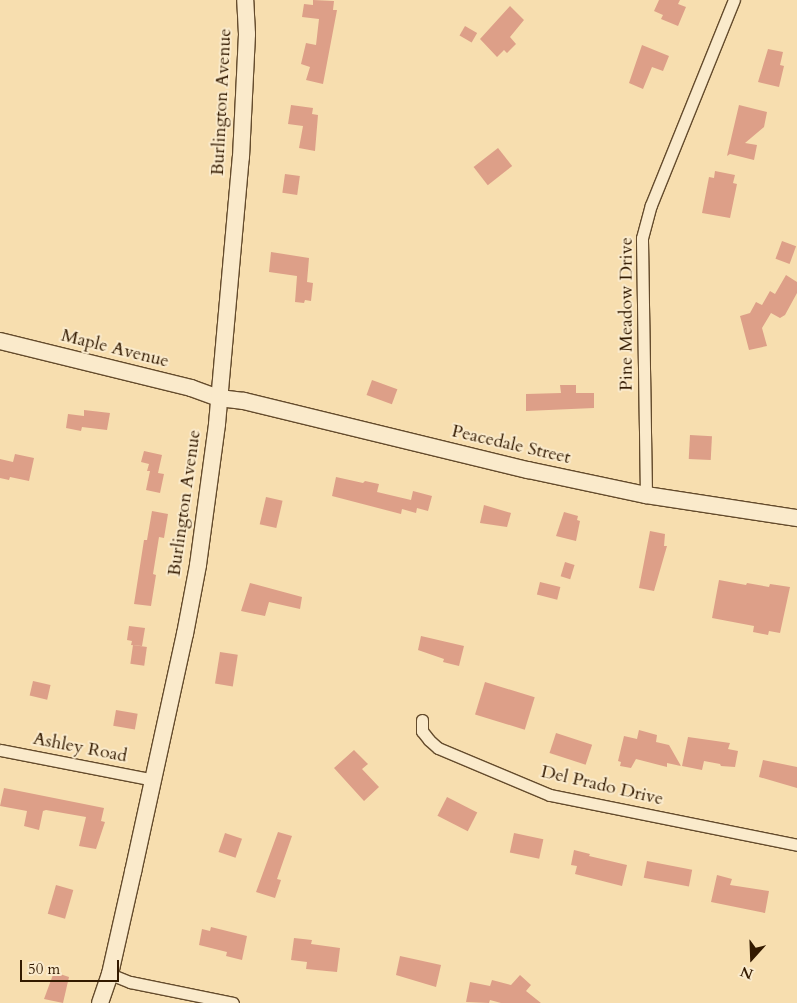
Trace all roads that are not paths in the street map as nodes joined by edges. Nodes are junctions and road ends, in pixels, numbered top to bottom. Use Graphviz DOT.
graph roads {
  1 [pos="245,0"];
  2 [pos="734,0"];
  3 [pos="0,341"];
  4 [pos="219,398"];
  5 [pos="646,495"];
  6 [pos="797,518"];
  7 [pos="422,720"];
  8 [pos="0,750"];
  9 [pos="154,780"];
  10 [pos="797,846"];
  11 [pos="110,974"];
  12 [pos="100,1003"];
  13 [pos="233,1003"];
  1 -- 4 [label="main road, Burlington Avenue"];
  2 -- 5 [label="street, Pine Meadow Drive"];
  3 -- 4 [label="main road, Maple Avenue"];
  4 -- 5 [label="main road, Peacedale Street"];
  4 -- 9 [label="main road, Burlington Avenue"];
  5 -- 6 [label="main road, Peacedale Street"];
  7 -- 10 [label="street, Del Prado Drive"];
  8 -- 9 [label="street, Ashley Road"];
  9 -- 11 [label="main road, Burlington Avenue"];
  11 -- 12 [label="main road, Burlington Avenue"];
  11 -- 13 [label="street"];
}
